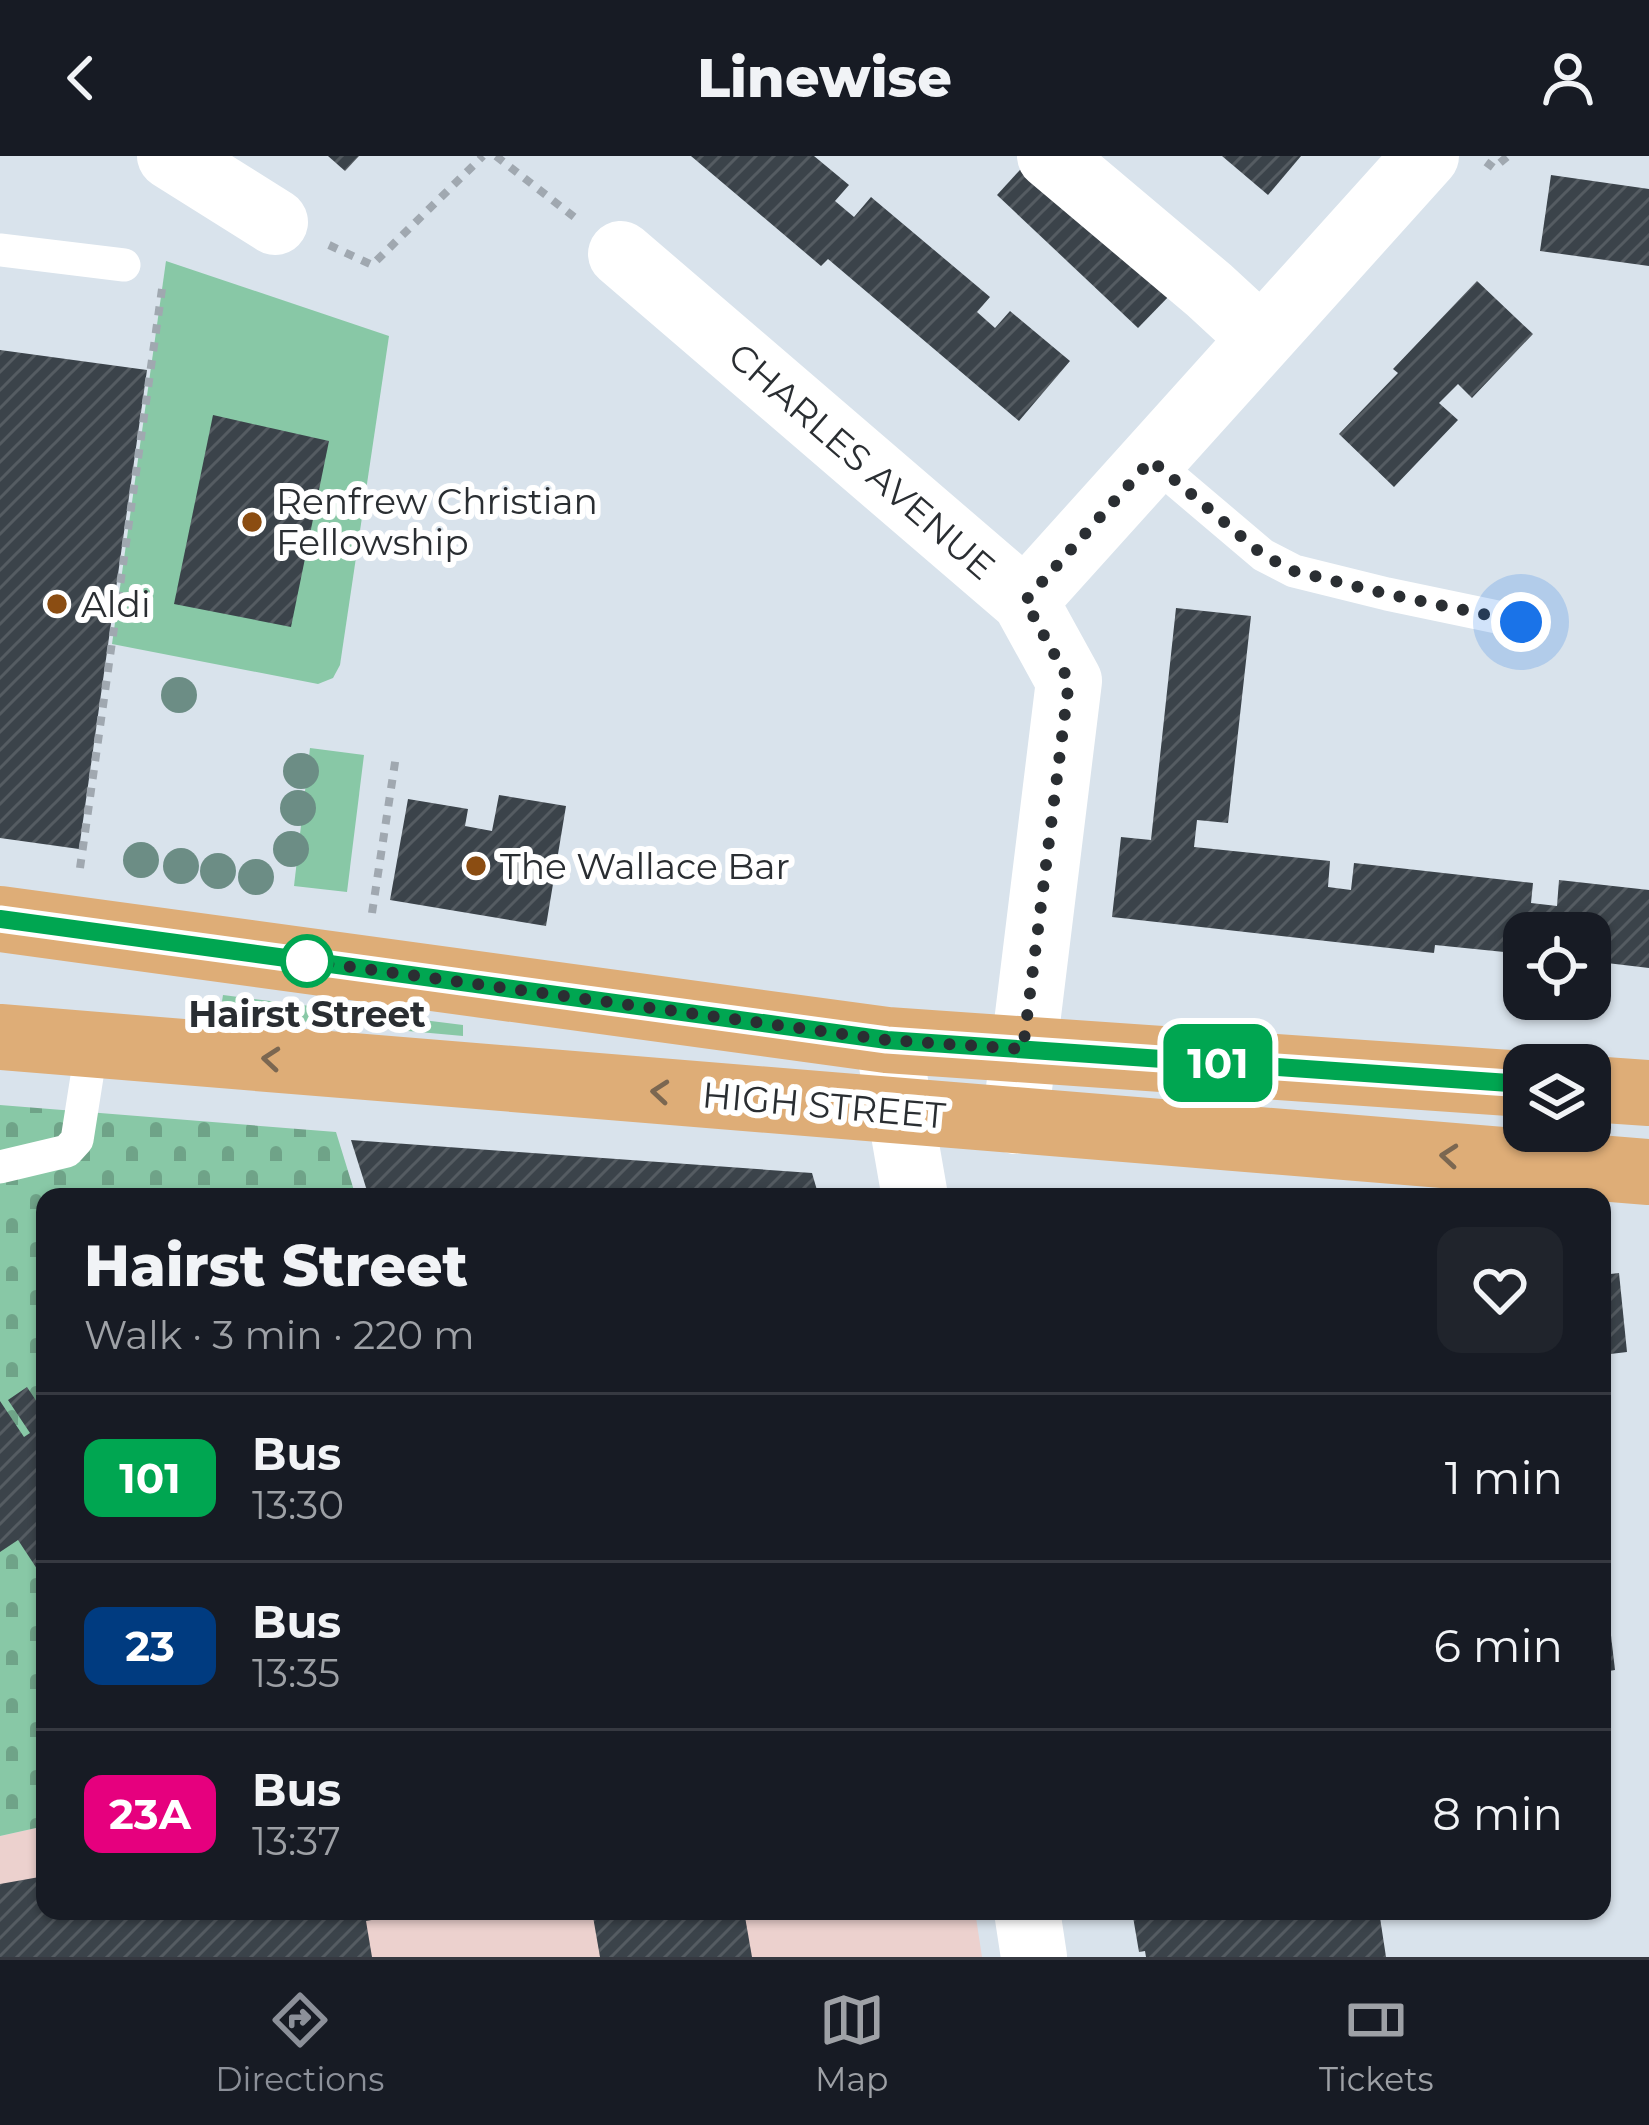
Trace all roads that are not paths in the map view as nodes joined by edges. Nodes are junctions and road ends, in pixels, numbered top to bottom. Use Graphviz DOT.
graph roads {
  1 [pos="170,156"];
  2 [pos="1050,156"];
  3 [pos="1426,156"];
  4 [pos="275,222"];
  5 [pos="0,250"];
  6 [pos="621,254"];
  7 [pos="124,265"];
  8 [pos="1261,338"];
  9 [pos="1151,460"];
  10 [pos="1025,601"];
  11 [pos="1521,622"];
  12 [pos="0,919"];
  13 [pos="0,1037"];
  14 [pos="887,1040"];
  15 [pos="92,1045"];
  16 [pos="1023,1049"];
  17 [pos="1503,1083"];
  18 [pos="1611,1090"];
  19 [pos="1649,1093"];
  20 [pos="902,1112"];
  21 [pos="1015,1121"];
  22 [pos="0,1167"];
  23 [pos="1649,1172"];
  24 [pos="915,1188"];
  25 [pos="1028,1920"];
  26 [pos="1034,1957"];
  1 -- 4 [label="street"];
  2 -- 8 [label="street"];
  3 -- 8 [label="street"];
  5 -- 7 [label="lane"];
  6 -- 10 [label="street, CHARLES AVENUE"];
  8 -- 9 [label="street"];
  9 -- 10 [label="street"];
  9 -- 11 [label="lane"];
  10 -- 16 [label="street, CHARLES AVENUE"];
  12 -- 14 [label="main road, HIGH STREET"];
  13 -- 15 [label="main road, HIGH STREET"];
  14 -- 16 [label="main road, HIGH STREET"];
  14 -- 20 [label="street"];
  20 -- 15 [label="main road, HIGH STREET, one-way"];
  15 -- 22 [label="lane"];
  16 -- 17 [label="main road, HIGH STREET"];
  16 -- 21 [label="street, CHARLES AVENUE"];
  18 -- 19 [label="main road"];
  20 -- 21 [label="main road, HIGH STREET"];
  20 -- 24 [label="street"];
  23 -- 21 [label="main road, HIGH STREET, one-way"];
  25 -- 26 [label="street"];
}
